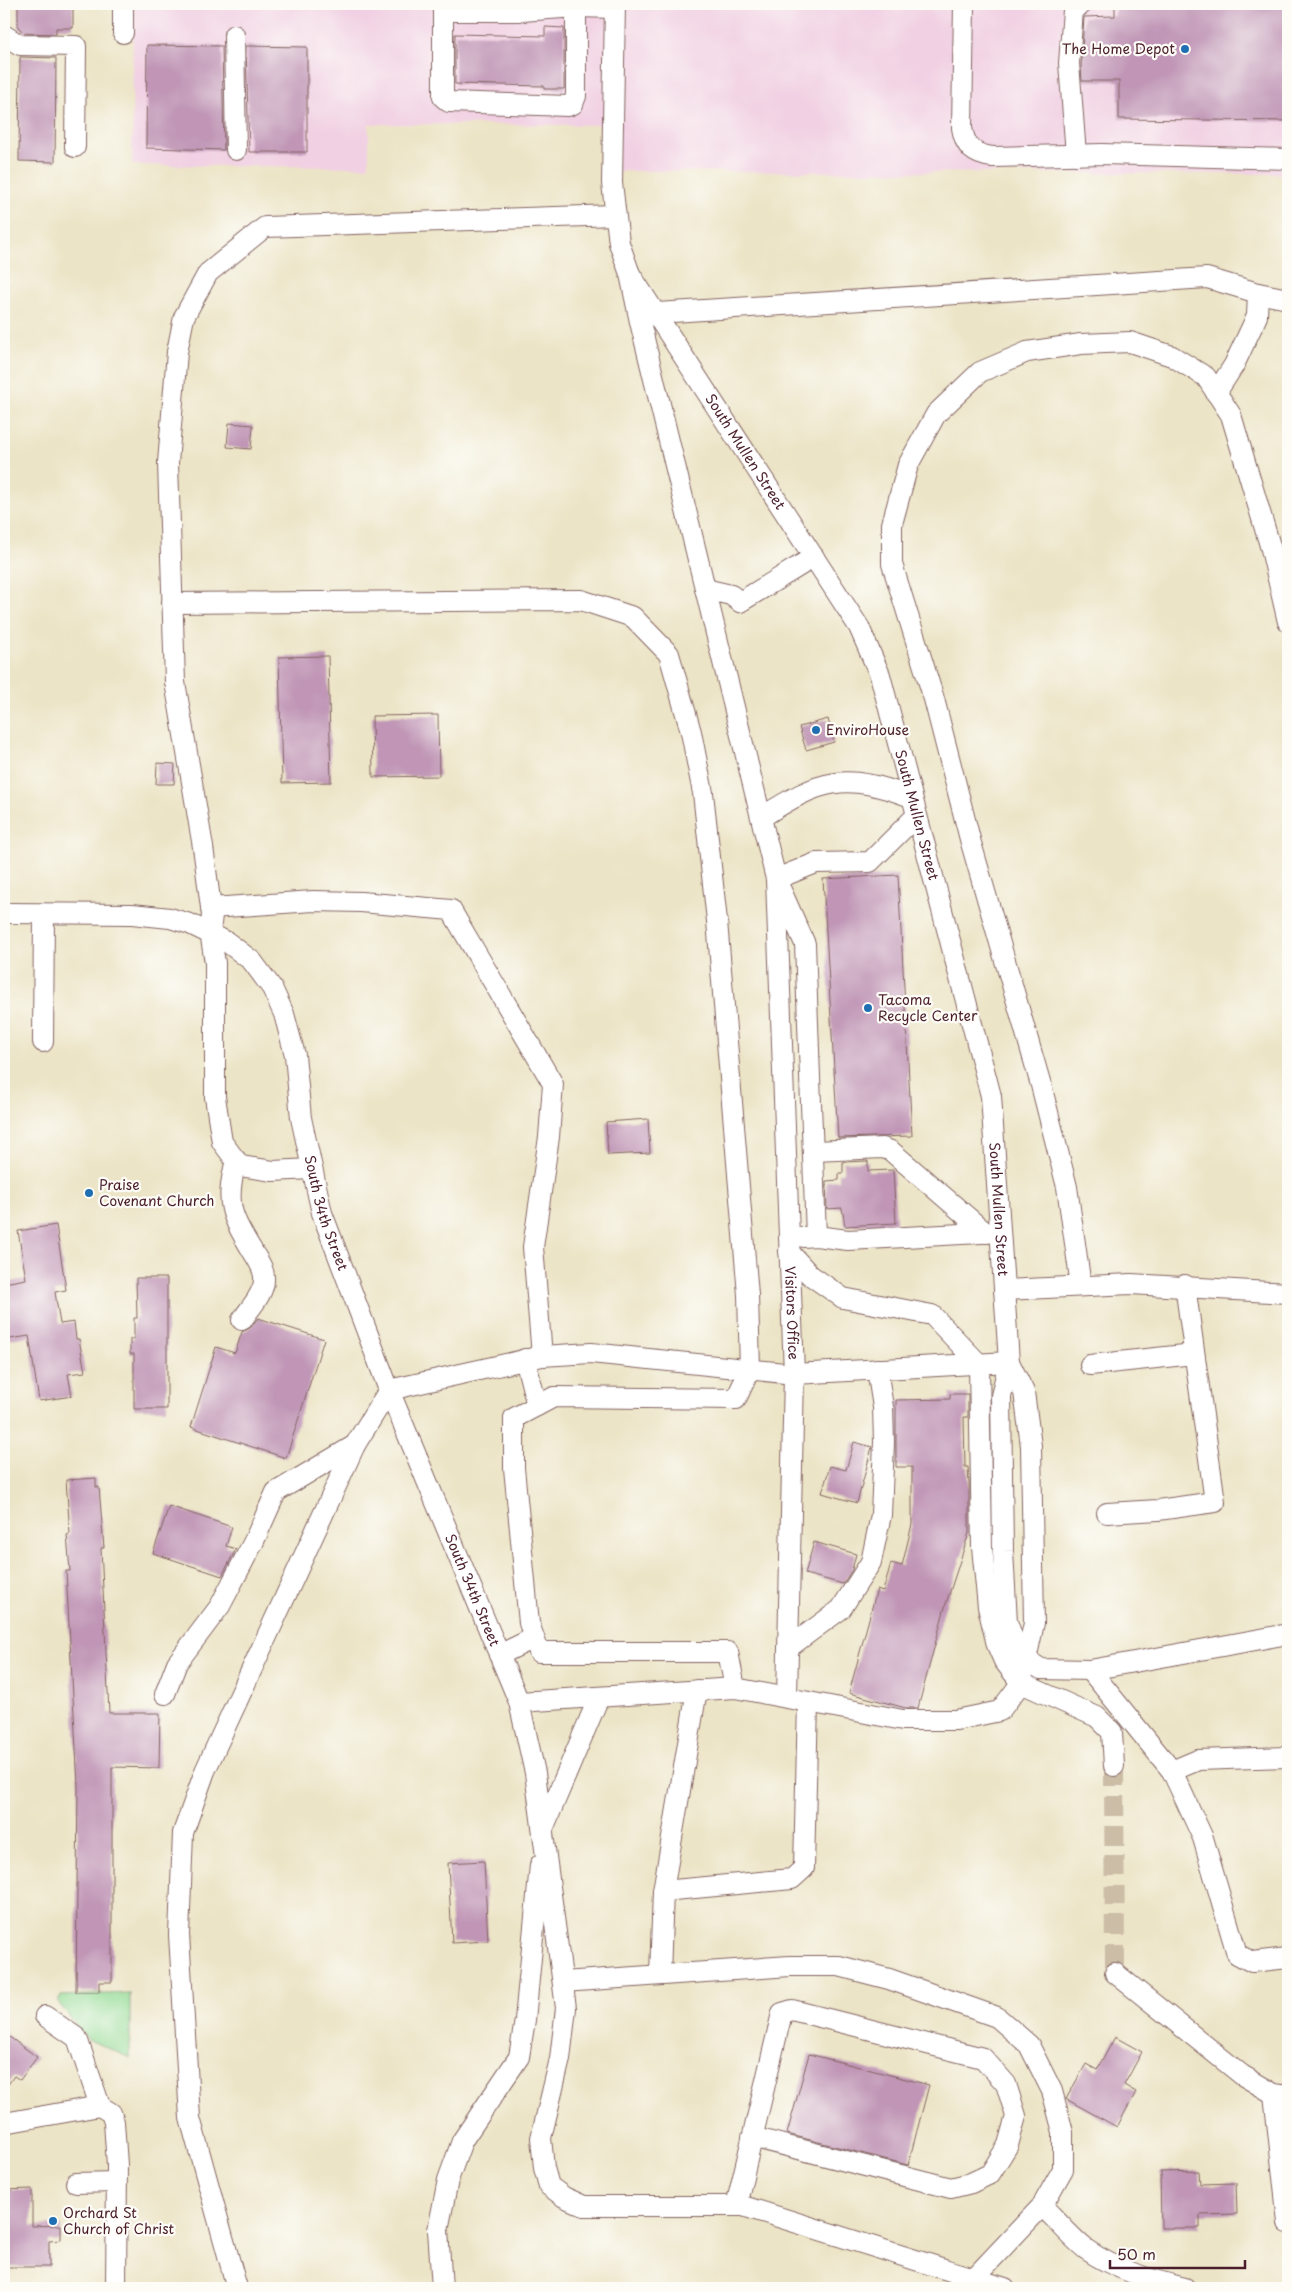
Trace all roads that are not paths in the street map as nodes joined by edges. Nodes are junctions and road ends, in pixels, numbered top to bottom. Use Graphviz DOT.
graph roads {
  1 [pos="123,4"];
  2 [pos="964,4"];
  3 [pos="1082,4"];
  4 [pos="615,6"];
  5 [pos="443,7"];
  6 [pos="576,7"];
  7 [pos="124,34"];
  8 [pos="4,35"];
  9 [pos="234,35"];
  10 [pos="75,147"];
  11 [pos="236,150"];
  12 [pos="1076,155"];
  13 [pos="1288,159"];
  14 [pos="615,215"];
  15 [pos="630,274"];
  16 [pos="1258,293"];
  17 [pos="1288,299"];
  18 [pos="657,313"];
  19 [pos="1216,393"];
  20 [pos="814,557"];
  21 [pos="705,589"];
  22 [pos="172,603"];
  23 [pos="1288,622"];
  24 [pos="911,796"];
  25 [pos="916,816"];
  26 [pos="762,817"];
  27 [pos="776,879"];
  28 [pos="211,908"];
  29 [pos="4,913"];
  30 [pos="44,914"];
  31 [pos="210,932"];
  32 [pos="43,1042"];
  33 [pos="814,1150"];
  34 [pos="236,1160"];
  35 [pos="312,1169"];
  36 [pos="993,1232"];
  37 [pos="816,1236"];
  38 [pos="789,1245"];
  39 [pos="1185,1285"];
  40 [pos="1081,1286"];
  41 [pos="1004,1290"];
  42 [pos="1288,1293"];
  43 [pos="242,1320"];
  44 [pos="1194,1354"];
  45 [pos="534,1358"];
  46 [pos="1009,1362"];
  47 [pos="979,1364"];
  48 [pos="1090,1366"];
  49 [pos="750,1369"];
  50 [pos="877,1369"];
  51 [pos="794,1374"];
  52 [pos="389,1390"];
  53 [pos="538,1406"];
  54 [pos="355,1445"];
  55 [pos="1108,1513"];
  56 [pos="1288,1634"];
  57 [pos="534,1638"];
  58 [pos="788,1648"];
  59 [pos="499,1655"];
  60 [pos="1034,1665"];
  61 [pos="1090,1670"];
  62 [pos="1021,1683"];
  63 [pos="735,1688"];
  64 [pos="697,1690"];
  65 [pos="165,1694"];
  66 [pos="599,1697"];
  67 [pos="787,1698"];
  68 [pos="519,1702"];
  69 [pos="808,1702"];
  70 [pos="1288,1757"];
  71 [pos="1114,1766"];
  72 [pos="1172,1771"];
  73 [pos="543,1829"];
  74 [pos="662,1891"];
  75 [pos="1288,1958"];
  76 [pos="1115,1973"];
  77 [pos="660,1975"];
  78 [pos="563,1982"];
  79 [pos="45,2016"];
  80 [pos="1281,2095"];
  81 [pos="100,2106"];
  82 [pos="4,2123"];
  83 [pos="752,2137"];
  84 [pos="116,2182"];
  85 [pos="76,2183"];
  86 [pos="736,2206"];
  87 [pos="1042,2206"];
  88 [pos="1288,2223"];
  89 [pos="974,2278"];
  90 [pos="116,2288"];
  91 [pos="237,2288"];
  92 [pos="442,2288"];
  93 [pos="1005,2288"];
  94 [pos="1185,2288"];
  1 -- 7 [label="street"];
  2 -- 12 [label="street"];
  3 -- 12 [label="street"];
  4 -- 6 [label="street"];
  4 -- 14 [label="street, South Mullen Street"];
  5 -- 6 [label="street"];
  5 -- 6 [label="street"];
  8 -- 10 [label="street"];
  9 -- 11 [label="street"];
  12 -- 13 [label="street"];
  14 -- 15 [label="street, South Mullen Street"];
  14 -- 22 [label="street"];
  15 -- 18 [label="street, South Mullen Street"];
  15 -- 21 [label="street, South Mullen Street"];
  16 -- 17 [label="street"];
  16 -- 18 [label="street"];
  16 -- 19 [label="street"];
  18 -- 20 [label="street, South Mullen Street"];
  19 -- 23 [label="street"];
  19 -- 40 [label="street"];
  20 -- 21 [label="street"];
  20 -- 24 [label="street, South Mullen Street"];
  21 -- 26 [label="street, South Mullen Street"];
  22 -- 28 [label="street"];
  22 -- 49 [label="street"];
  24 -- 25 [label="street, South Mullen Street"];
  24 -- 26 [label="street"];
  25 -- 27 [label="street"];
  25 -- 36 [label="street, South Mullen Street"];
  26 -- 27 [label="street, South Mullen Street"];
  27 -- 33 [label="street"];
  27 -- 38 [label="street, South Mullen Street"];
  28 -- 31 [label="street"];
  28 -- 45 [label="street"];
  29 -- 30 [label="street, South 34th Street"];
  30 -- 31 [label="street, South 34th Street"];
  30 -- 32 [label="street"];
  31 -- 34 [label="street"];
  31 -- 35 [label="street, South 34th Street"];
  33 -- 36 [label="street"];
  33 -- 37 [label="street"];
  34 -- 35 [label="street"];
  34 -- 43 [label="street"];
  35 -- 52 [label="street, South 34th Street"];
  36 -- 37 [label="street"];
  36 -- 41 [label="street, South Mullen Street"];
  37 -- 38 [label="street"];
  38 -- 47 [label="street"];
  38 -- 51 [label="street, Visitors Office"];
  39 -- 40 [label="street"];
  39 -- 42 [label="street"];
  39 -- 44 [label="street"];
  40 -- 41 [label="street"];
  41 -- 46 [label="street, South Mullen Street"];
  44 -- 48 [label="street"];
  44 -- 55 [label="street"];
  45 -- 49 [label="street"];
  45 -- 52 [label="street"];
  45 -- 53 [label="street"];
  46 -- 47 [label="street"];
  46 -- 60 [label="street"];
  46 -- 60 [label="street"];
  47 -- 50 [label="street"];
  47 -- 62 [label="street"];
  49 -- 51 [label="street"];
  49 -- 53 [label="street"];
  50 -- 51 [label="street"];
  50 -- 58 [label="street"];
  51 -- 58 [label="street, Visitors Office"];
  52 -- 54 [label="street"];
  52 -- 59 [label="street, South 34th Street"];
  53 -- 57 [label="street"];
  54 -- 65 [label="street"];
  54 -- 91 [label="street"];
  56 -- 61 [label="street"];
  57 -- 59 [label="street"];
  57 -- 63 [label="street"];
  58 -- 67 [label="street, Visitors Office"];
  59 -- 68 [label="street, South 34th Street"];
  60 -- 61 [label="street"];
  60 -- 62 [label="street"];
  61 -- 72 [label="street"];
  62 -- 69 [label="street"];
  62 -- 71 [label="street"];
  63 -- 64 [label="street"];
  63 -- 67 [label="street"];
  64 -- 66 [label="street"];
  64 -- 74 [label="street"];
  66 -- 68 [label="street"];
  66 -- 73 [label="street"];
  67 -- 69 [label="street"];
  68 -- 73 [label="street, South 34th Street"];
  69 -- 74 [label="street"];
  70 -- 72 [label="street"];
  72 -- 75 [label="street"];
  73 -- 78 [label="street"];
  73 -- 92 [label="street"];
  74 -- 77 [label="street"];
  76 -- 80 [label="street"];
  77 -- 78 [label="street"];
  77 -- 87 [label="street"];
  78 -- 86 [label="street"];
  79 -- 81 [label="street"];
  80 -- 88 [label="street"];
  81 -- 82 [label="street"];
  81 -- 84 [label="street"];
  83 -- 83 [label="street"];
  83 -- 86 [label="street"];
  84 -- 85 [label="street"];
  84 -- 90 [label="street"];
  86 -- 89 [label="street"];
  87 -- 89 [label="street"];
  87 -- 94 [label="street"];
  89 -- 93 [label="street"];
}
